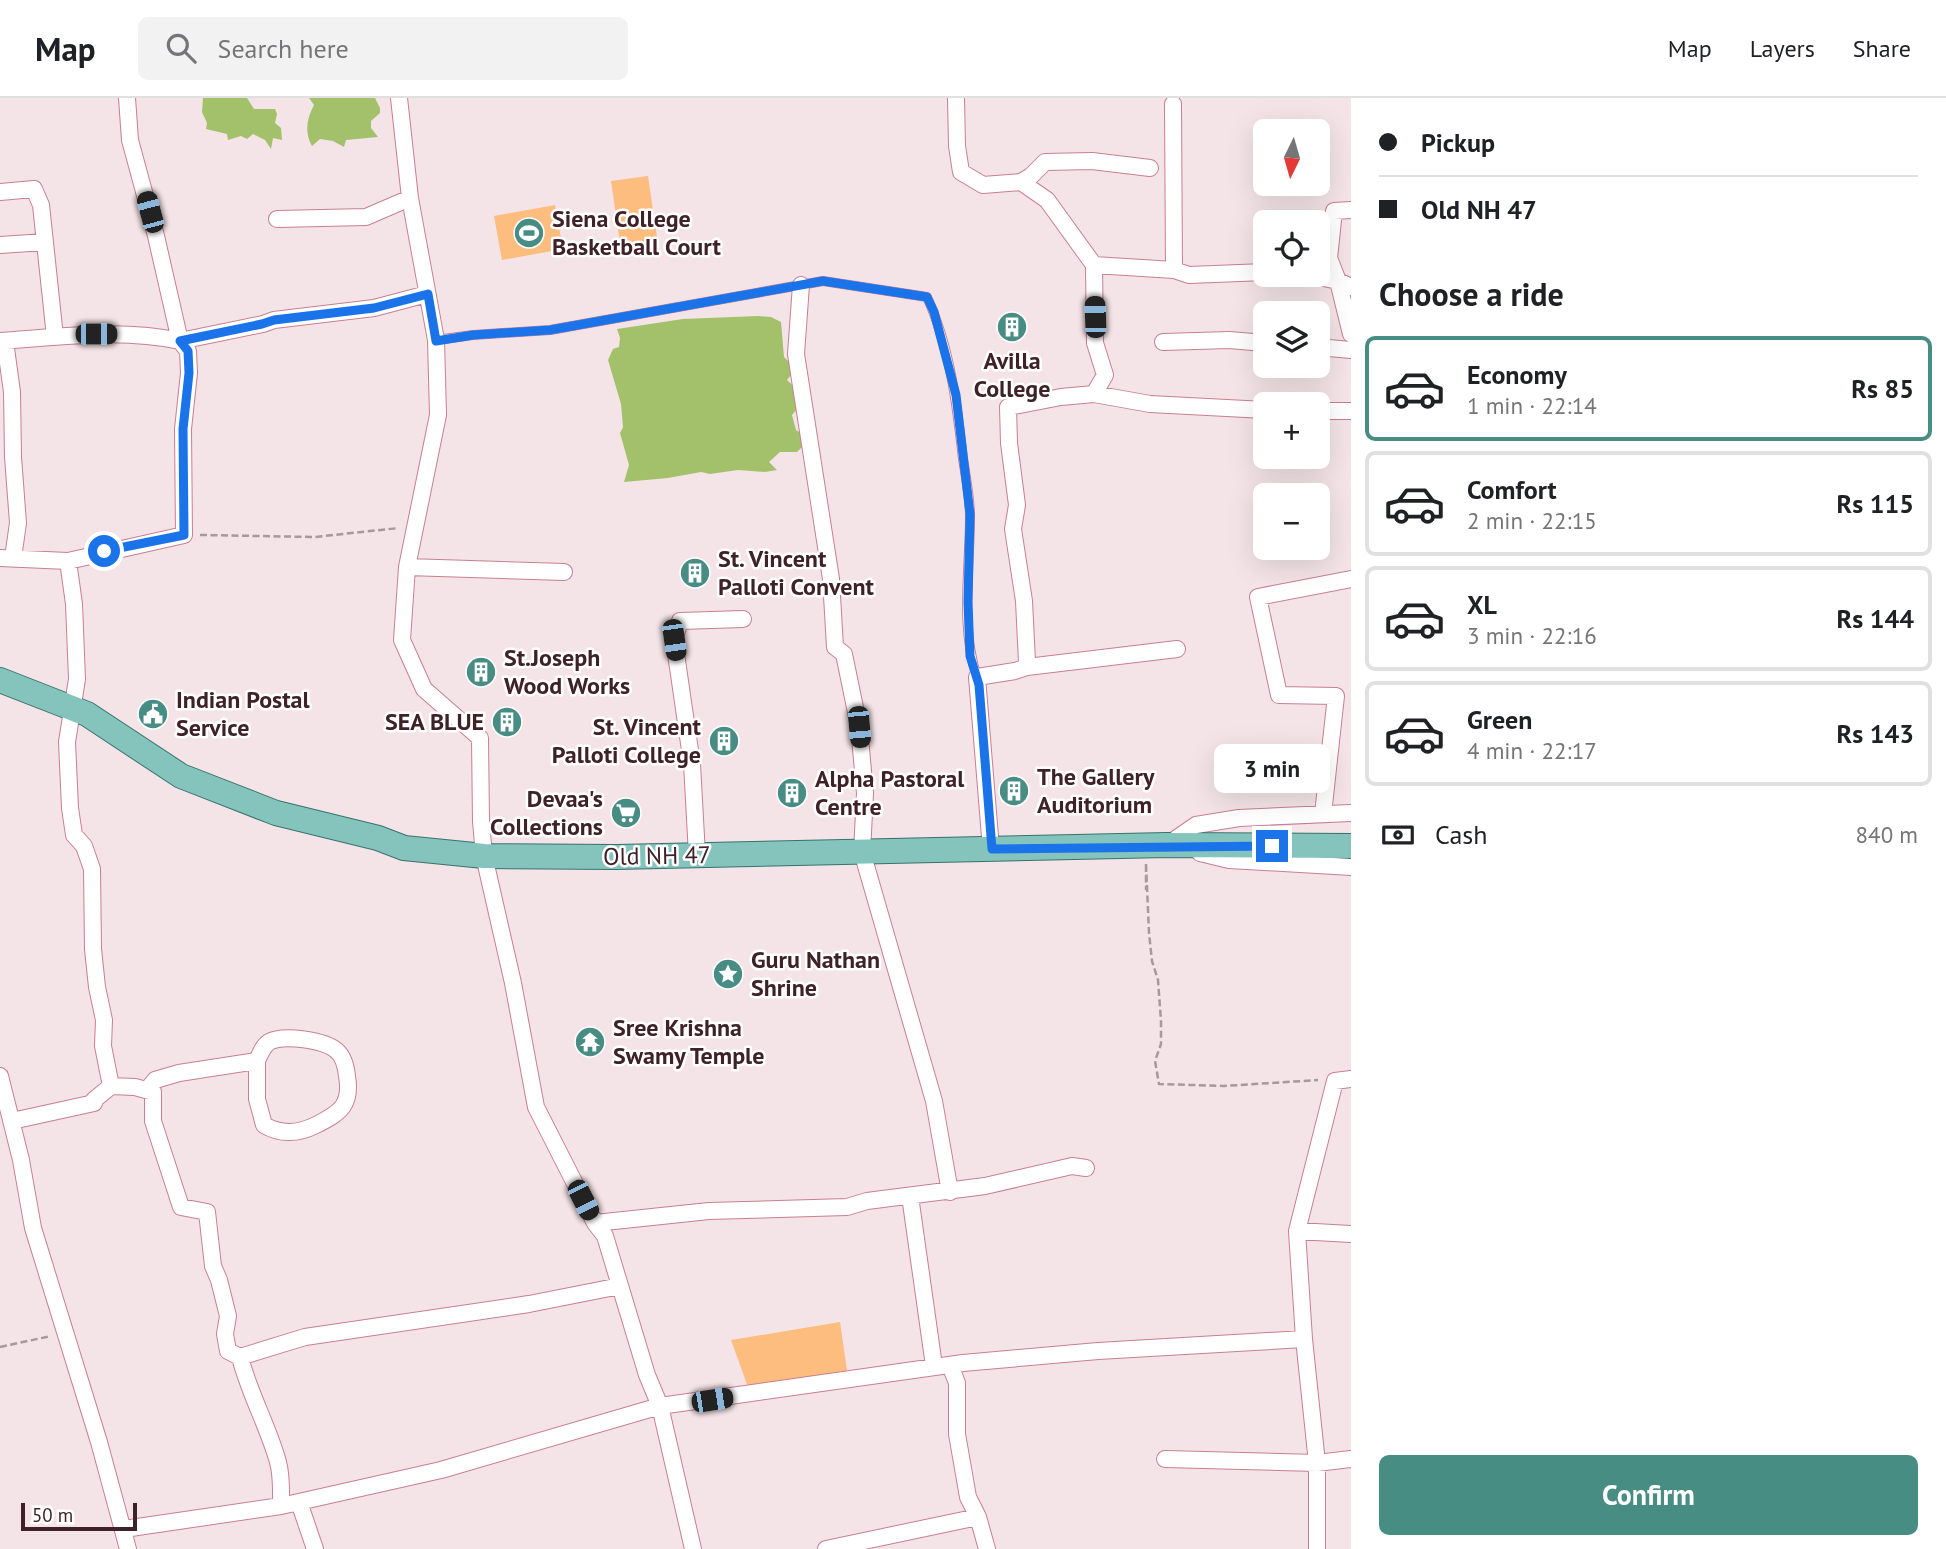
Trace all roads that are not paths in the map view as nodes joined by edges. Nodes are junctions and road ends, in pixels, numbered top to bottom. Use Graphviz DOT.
graph roads {
  1 [pos="127,98"];
  2 [pos="399,98"];
  3 [pos="956,98"];
  4 [pos="1173,104"];
  5 [pos="1150,168"];
  6 [pos="1021,181"];
  7 [pos="0,192"];
  8 [pos="410,198"];
  9 [pos="1351,210"];
  10 [pos="277,219"];
  11 [pos="45,242"];
  12 [pos="0,245"];
  13 [pos="1094,265"];
  14 [pos="1174,270"];
  15 [pos="1253,272"];
  16 [pos="1345,284"];
  17 [pos="801,285"];
  18 [pos="428,294"];
  19 [pos="1351,334"];
  20 [pos="55,337"];
  21 [pos="3,341"];
  22 [pos="180,341"];
  23 [pos="436,341"];
  24 [pos="1163,342"];
  25 [pos="1253,342"];
  26 [pos="1330,348"];
  27 [pos="1351,350"];
  28 [pos="1094,394"];
  29 [pos="1253,409"];
  30 [pos="1330,411"];
  31 [pos="1351,411"];
  32 [pos="6,558"];
  33 [pos="68,561"];
  34 [pos="407,567"];
  35 [pos="564,572"];
  36 [pos="1351,579"];
  37 [pos="743,619"];
  38 [pos="1177,649"];
  39 [pos="1027,667"];
  40 [pos="977,677"];
  41 [pos="0,680"];
  42 [pos="72,709"];
  43 [pos="1351,813"];
  44 [pos="1323,814"];
  45 [pos="1156,846"];
  46 [pos="1351,846"];
  47 [pos="992,849"];
  48 [pos="862,852"];
  49 [pos="697,855"];
  50 [pos="484,856"];
  51 [pos="1351,867"];
  52 [pos="257,1060"];
  53 [pos="0,1076"];
  54 [pos="1343,1080"];
  55 [pos="111,1086"];
  56 [pos="147,1090"];
  57 [pos="12,1121"];
  58 [pos="1086,1168"];
  59 [pos="950,1192"];
  60 [pos="910,1196"];
  61 [pos="595,1223"];
  62 [pos="1297,1231"];
  63 [pos="1351,1234"];
  64 [pos="620,1286"];
  65 [pos="1304,1339"];
  66 [pos="240,1357"];
  67 [pos="942,1366"];
  68 [pos="660,1406"];
  69 [pos="1166,1459"];
  70 [pos="1351,1459"];
  71 [pos="1317,1463"];
  72 [pos="299,1502"];
  73 [pos="281,1506"];
  74 [pos="978,1517"];
  75 [pos="124,1529"];
  76 [pos="128,1549"];
  77 [pos="314,1549"];
  78 [pos="693,1549"];
  79 [pos="826,1549"];
  80 [pos="986,1549"];
  81 [pos="1318,1549"];
  1 -- 22 [label="street"];
  2 -- 8 [label="street"];
  3 -- 6 [label="street"];
  4 -- 14 [label="street"];
  5 -- 6 [label="street"];
  6 -- 13 [label="street"];
  7 -- 11 [label="street"];
  8 -- 10 [label="street"];
  8 -- 18 [label="street"];
  9 -- 16 [label="street"];
  11 -- 12 [label="street"];
  11 -- 20 [label="street"];
  13 -- 14 [label="street"];
  13 -- 28 [label="street"];
  14 -- 15 [label="street"];
  16 -- 19 [label="street"];
  17 -- 23 [label="lane"];
  17 -- 40 [label="lane"];
  17 -- 48 [label="street"];
  18 -- 22 [label="street"];
  18 -- 23 [label="street"];
  20 -- 21 [label="street"];
  20 -- 22 [label="street"];
  21 -- 32 [label="street"];
  22 -- 33 [label="street"];
  23 -- 34 [label="street"];
  24 -- 25 [label="street"];
  26 -- 27 [label="street"];
  28 -- 29 [label="street"];
  28 -- 39 [label="street"];
  30 -- 31 [label="street"];
  32 -- 33 [label="street"];
  33 -- 42 [label="street"];
  34 -- 35 [label="street"];
  34 -- 50 [label="street"];
  36 -- 44 [label="street"];
  37 -- 49 [label="street"];
  38 -- 39 [label="street"];
  39 -- 40 [label="street"];
  40 -- 47 [label="street"];
  41 -- 42 [label="main road, Old NH 47"];
  42 -- 50 [label="main road, Old NH 47"];
  42 -- 55 [label="street"];
  43 -- 44 [label="street"];
  44 -- 45 [label="street"];
  45 -- 46 [label="main road, Old NH 47"];
  45 -- 47 [label="main road, Old NH 47"];
  45 -- 51 [label="street"];
  47 -- 48 [label="main road, Old NH 47"];
  48 -- 49 [label="main road, Old NH 47"];
  48 -- 59 [label="street"];
  49 -- 50 [label="main road, Old NH 47"];
  50 -- 61 [label="street"];
  52 -- 52 [label="street"];
  52 -- 56 [label="street"];
  53 -- 57 [label="street"];
  54 -- 62 [label="street"];
  55 -- 56 [label="street"];
  55 -- 57 [label="street"];
  56 -- 66 [label="street"];
  57 -- 75 [label="street"];
  58 -- 59 [label="street"];
  59 -- 60 [label="street"];
  60 -- 61 [label="street"];
  60 -- 67 [label="street"];
  61 -- 64 [label="street"];
  62 -- 63 [label="street"];
  62 -- 65 [label="street"];
  64 -- 66 [label="street"];
  64 -- 68 [label="street"];
  65 -- 67 [label="street"];
  65 -- 71 [label="street"];
  66 -- 73 [label="street"];
  67 -- 68 [label="street"];
  67 -- 74 [label="street"];
  68 -- 72 [label="street"];
  68 -- 78 [label="street"];
  69 -- 71 [label="street"];
  70 -- 71 [label="street"];
  71 -- 81 [label="street"];
  72 -- 73 [label="street"];
  72 -- 77 [label="street"];
  73 -- 75 [label="street"];
  74 -- 79 [label="street"];
  74 -- 80 [label="street"];
  75 -- 76 [label="street"];
}
